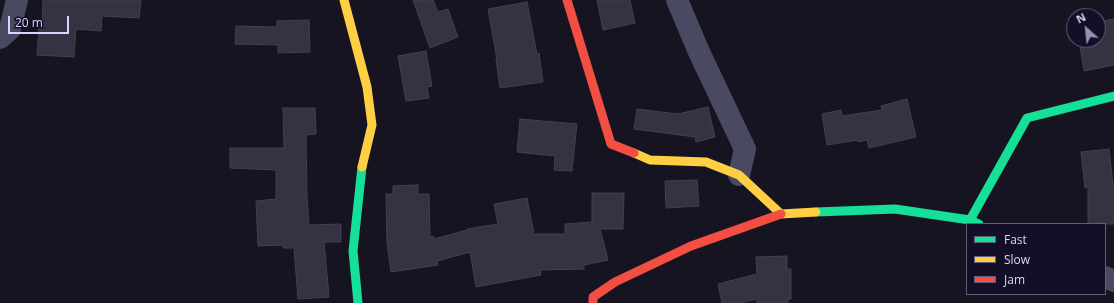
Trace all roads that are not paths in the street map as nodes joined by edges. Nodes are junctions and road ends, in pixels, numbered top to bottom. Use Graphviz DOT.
graph roads {
  1 [pos="17,0"];
  2 [pos="344,0"];
  3 [pos="567,0"];
  4 [pos="677,0"];
  5 [pos="0,38"];
  6 [pos="1114,96"];
  7 [pos="739,175"];
  8 [pos="782,214"];
  9 [pos="970,220"];
  10 [pos="977,223"];
  11 [pos="358,303"];
  12 [pos="593,303"];
  1 -- 5 [label="street"];
  2 -- 11 [label="street"];
  3 -- 7 [label="street"];
  4 -- 7 [label="street"];
  6 -- 9 [label="street"];
  7 -- 8 [label="street"];
  8 -- 9 [label="street"];
  8 -- 12 [label="street"];
  9 -- 10 [label="street"];
}
